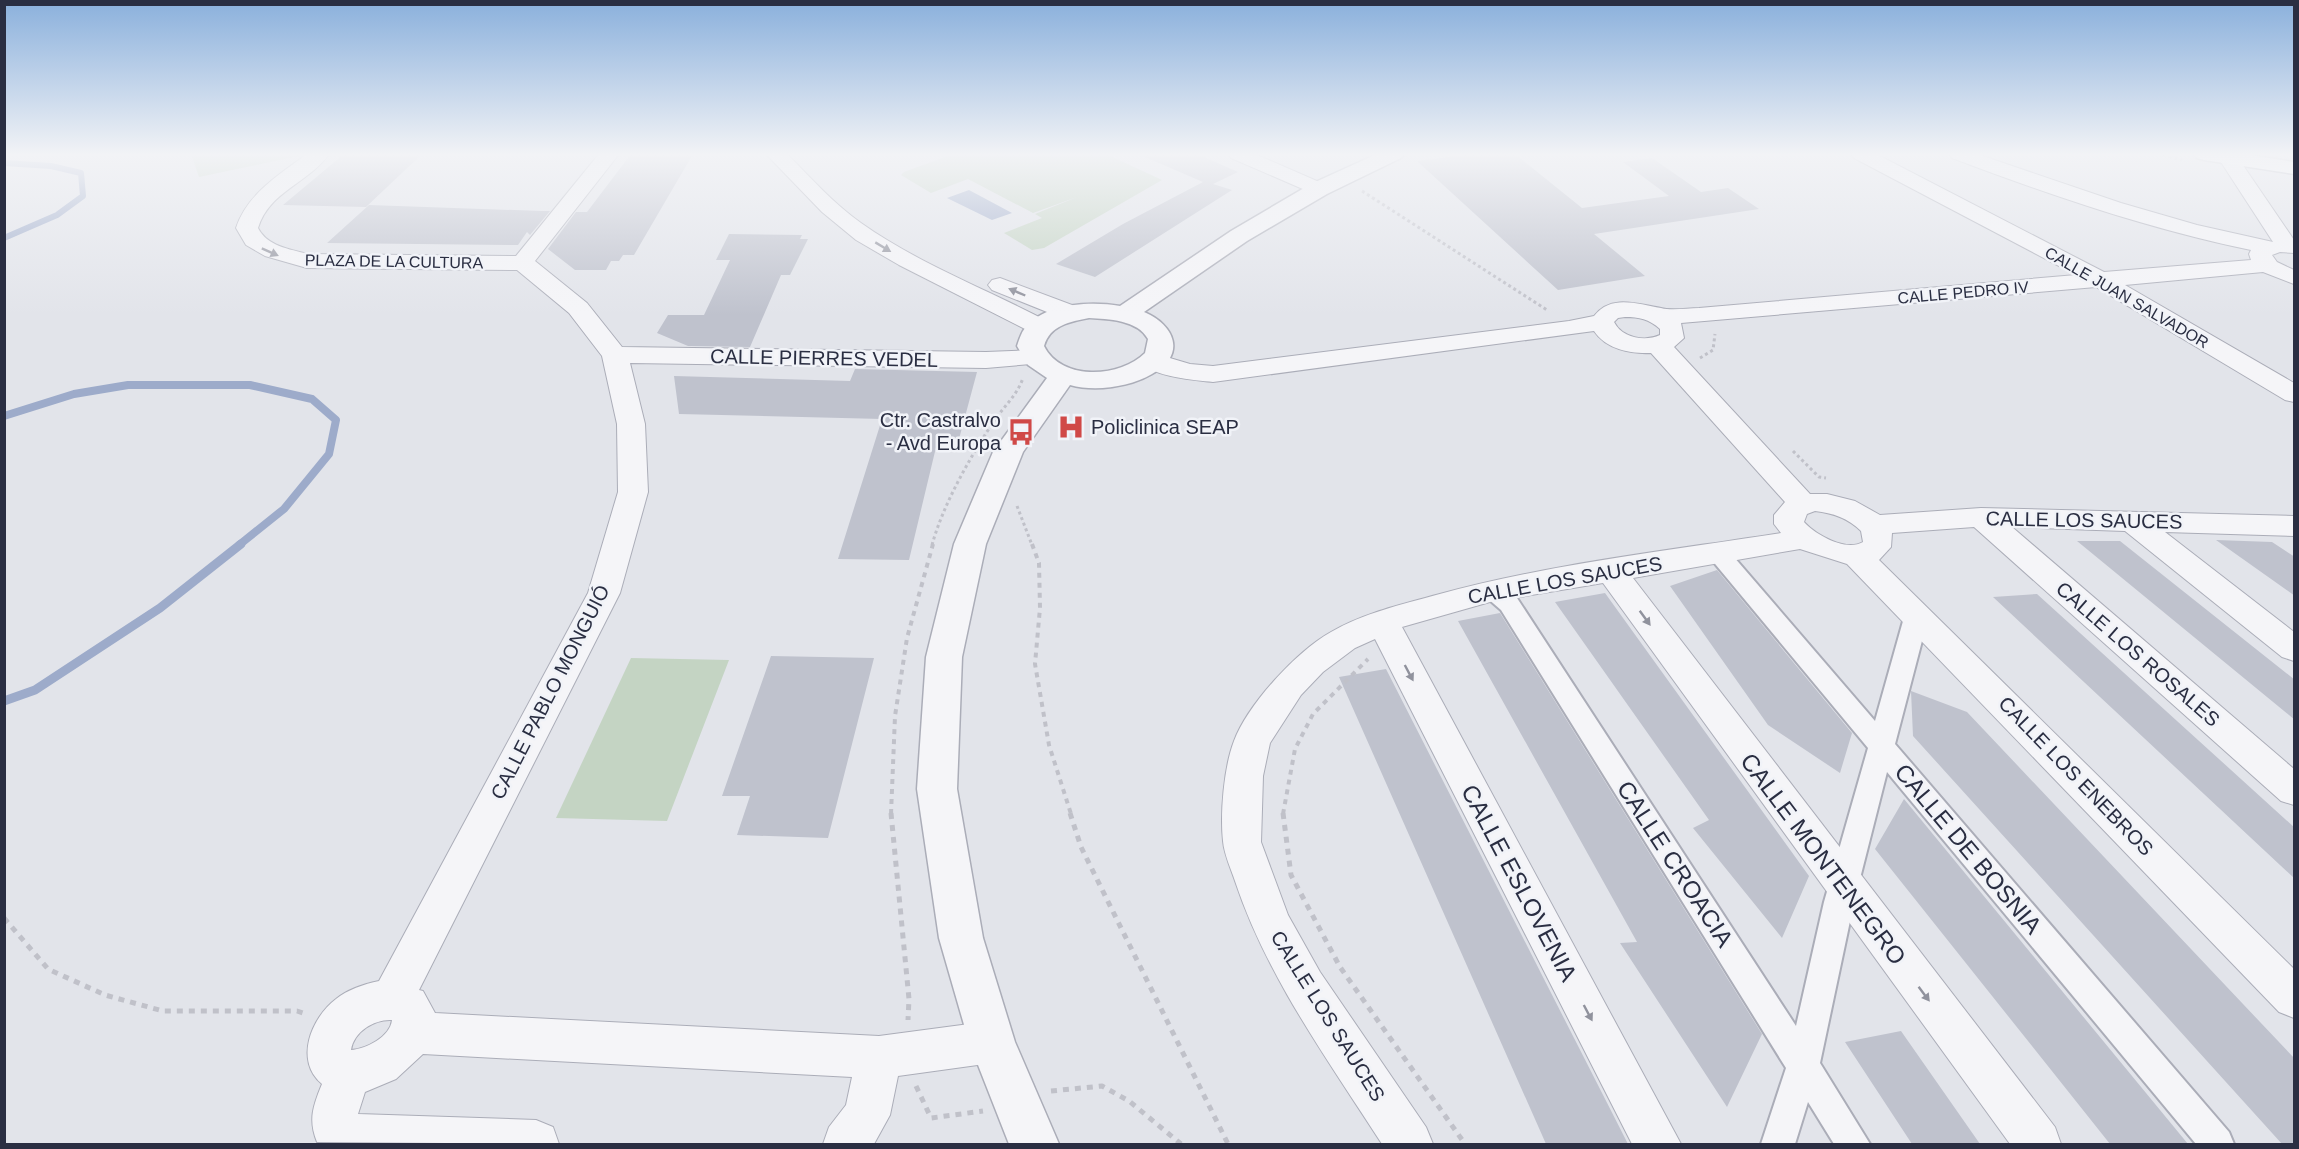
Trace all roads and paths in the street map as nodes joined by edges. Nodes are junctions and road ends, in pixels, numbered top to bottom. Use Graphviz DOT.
graph roads {
  1 [pos="256,208"];
  2 [pos="566,208"];
  3 [pos="830,208"];
  4 [pos="864,208"];
  5 [pos="1287,208"];
  6 [pos="1389,208"];
  7 [pos="1963,208"];
  8 [pos="2108,208"];
  9 [pos="2256,208"];
  10 [pos="2281,253"];
  11 [pos="522,263"];
  12 [pos="2295,277"];
  13 [pos="2099,279"];
  14 [pos="1071,313"];
  15 [pos="1125,314"];
  16 [pos="1659,316"];
  17 [pos="1602,322"];
  18 [pos="1040,327"];
  19 [pos="1569,328"];
  20 [pos="1712,330"];
  21 [pos="615,355"];
  22 [pos="1677,355"];
  23 [pos="986,360"];
  24 [pos="1153,361"];
  25 [pos="1707,366"];
  26 [pos="1048,367"];
  27 [pos="2295,394"];
  28 [pos="1787,445"];
  29 [pos="1829,479"];
  30 [pos="1016,495"];
  31 [pos="1803,504"];
  32 [pos="1981,517"];
  33 [pos="2132,521"];
  34 [pos="2289,529"];
  35 [pos="1803,539"];
  36 [pos="1865,540"];
  37 [pos="1719,554"];
  38 [pos="1611,571"];
  39 [pos="1490,591"];
  40 [pos="1917,614"];
  41 [pos="1377,639"];
  42 [pos="2295,649"];
  43 [pos="1882,746"];
  44 [pos="2295,790"];
  45 [pos="1844,887"];
  46 [pos="4,918"];
  47 [pos="2295,998"];
  48 [pos="402,1016"];
  49 [pos="338,1026"];
  50 [pos="992,1042"];
  51 [pos="892,1055"];
  52 [pos="1803,1065"];
  53 [pos="350,1072"];
  54 [pos="1014,1100"];
  55 [pos="536,1144"];
  56 [pos="846,1144"];
  57 [pos="1034,1144"];
  58 [pos="1181,1144"];
  59 [pos="1228,1144"];
  60 [pos="1409,1144"];
  61 [pos="1464,1144"];
  62 [pos="1657,1144"];
  63 [pos="1778,1144"];
  64 [pos="1853,1144"];
  65 [pos="2038,1144"];
  66 [pos="2217,1144"];
  1 -- 11 [label="street, PLAZA DE LA CULTURA, one-way"];
  2 -- 11 [label="street"];
  3 -- 18 [label="street, one-way"];
  14 -- 4 [label="street, one-way"];
  5 -- 15 [label="street"];
  6 -- 19 [label="path"];
  7 -- 13 [label="street, CALLE JUAN SALVADOR"];
  8 -- 10 [label="street"];
  9 -- 10 [label="street"];
  10 -- 12 [label="street"];
  10 -- 13 [label="street, CALLE PEDRO IV"];
  11 -- 21 [label="street, CALLE PABLO MONGUIÓ"];
  13 -- 16 [label="street, CALLE PEDRO IV"];
  13 -- 27 [label="street, CALLE JUAN SALVADOR"];
  14 -- 15 [label="street"];
  14 -- 18 [label="street"];
  15 -- 24 [label="street"];
  16 -- 17 [label="street, CALLE PEDRO IV"];
  16 -- 22 [label="street"];
  17 -- 19 [label="street, CALLE PEDRO IV"];
  17 -- 22 [label="street"];
  18 -- 26 [label="street"];
  19 -- 24 [label="street, CALLE PEDRO IV"];
  20 -- 22 [label="path"];
  21 -- 23 [label="street, CALLE PIERRES VEDEL"];
  21 -- 48 [label="street, CALLE PABLO MONGUIÓ"];
  22 -- 25 [label="path"];
  22 -- 31 [label="street"];
  23 -- 26 [label="street, CALLE PIERRES VEDEL"];
  23 -- 51 [label="path"];
  24 -- 26 [label="street"];
  26 -- 50 [label="street"];
  28 -- 29 [label="path"];
  30 -- 59 [label="path"];
  31 -- 35 [label="street"];
  31 -- 36 [label="street, CALLE LOS ENEBROS"];
  32 -- 33 [label="street, CALLE LOS SAUCES"];
  32 -- 36 [label="street, CALLE LOS SAUCES"];
  32 -- 44 [label="street, CALLE LOS ROSALES"];
  33 -- 34 [label="street, CALLE LOS SAUCES"];
  33 -- 42 [label="street"];
  35 -- 36 [label="street, CALLE LOS SAUCES"];
  35 -- 37 [label="street, CALLE LOS SAUCES"];
  36 -- 40 [label="street, CALLE LOS ENEBROS"];
  37 -- 38 [label="street, CALLE LOS SAUCES"];
  37 -- 43 [label="street, CALLE DE BOSNIA"];
  38 -- 39 [label="street, CALLE LOS SAUCES"];
  38 -- 45 [label="street, CALLE MONTENEGRO, one-way"];
  39 -- 41 [label="street, CALLE LOS SAUCES"];
  39 -- 52 [label="street, CALLE CROACIA"];
  40 -- 43 [label="street"];
  40 -- 47 [label="street, CALLE LOS ENEBROS"];
  41 -- 60 [label="street, CALLE LOS SAUCES"];
  41 -- 61 [label="path"];
  41 -- 62 [label="street, CALLE ESLOVENIA, one-way"];
  43 -- 45 [label="street"];
  43 -- 66 [label="street, CALLE DE BOSNIA"];
  45 -- 52 [label="street"];
  45 -- 65 [label="street, CALLE MONTENEGRO, one-way"];
  46 -- 49 [label="path"];
  48 -- 49 [label="street"];
  48 -- 51 [label="street"];
  48 -- 53 [label="street"];
  49 -- 53 [label="street"];
  50 -- 51 [label="street"];
  50 -- 54 [label="street"];
  51 -- 54 [label="path"];
  51 -- 56 [label="street"];
  52 -- 63 [label="street"];
  52 -- 64 [label="street, CALLE CROACIA"];
  53 -- 55 [label="street"];
  54 -- 57 [label="street"];
  54 -- 58 [label="path"];
}
